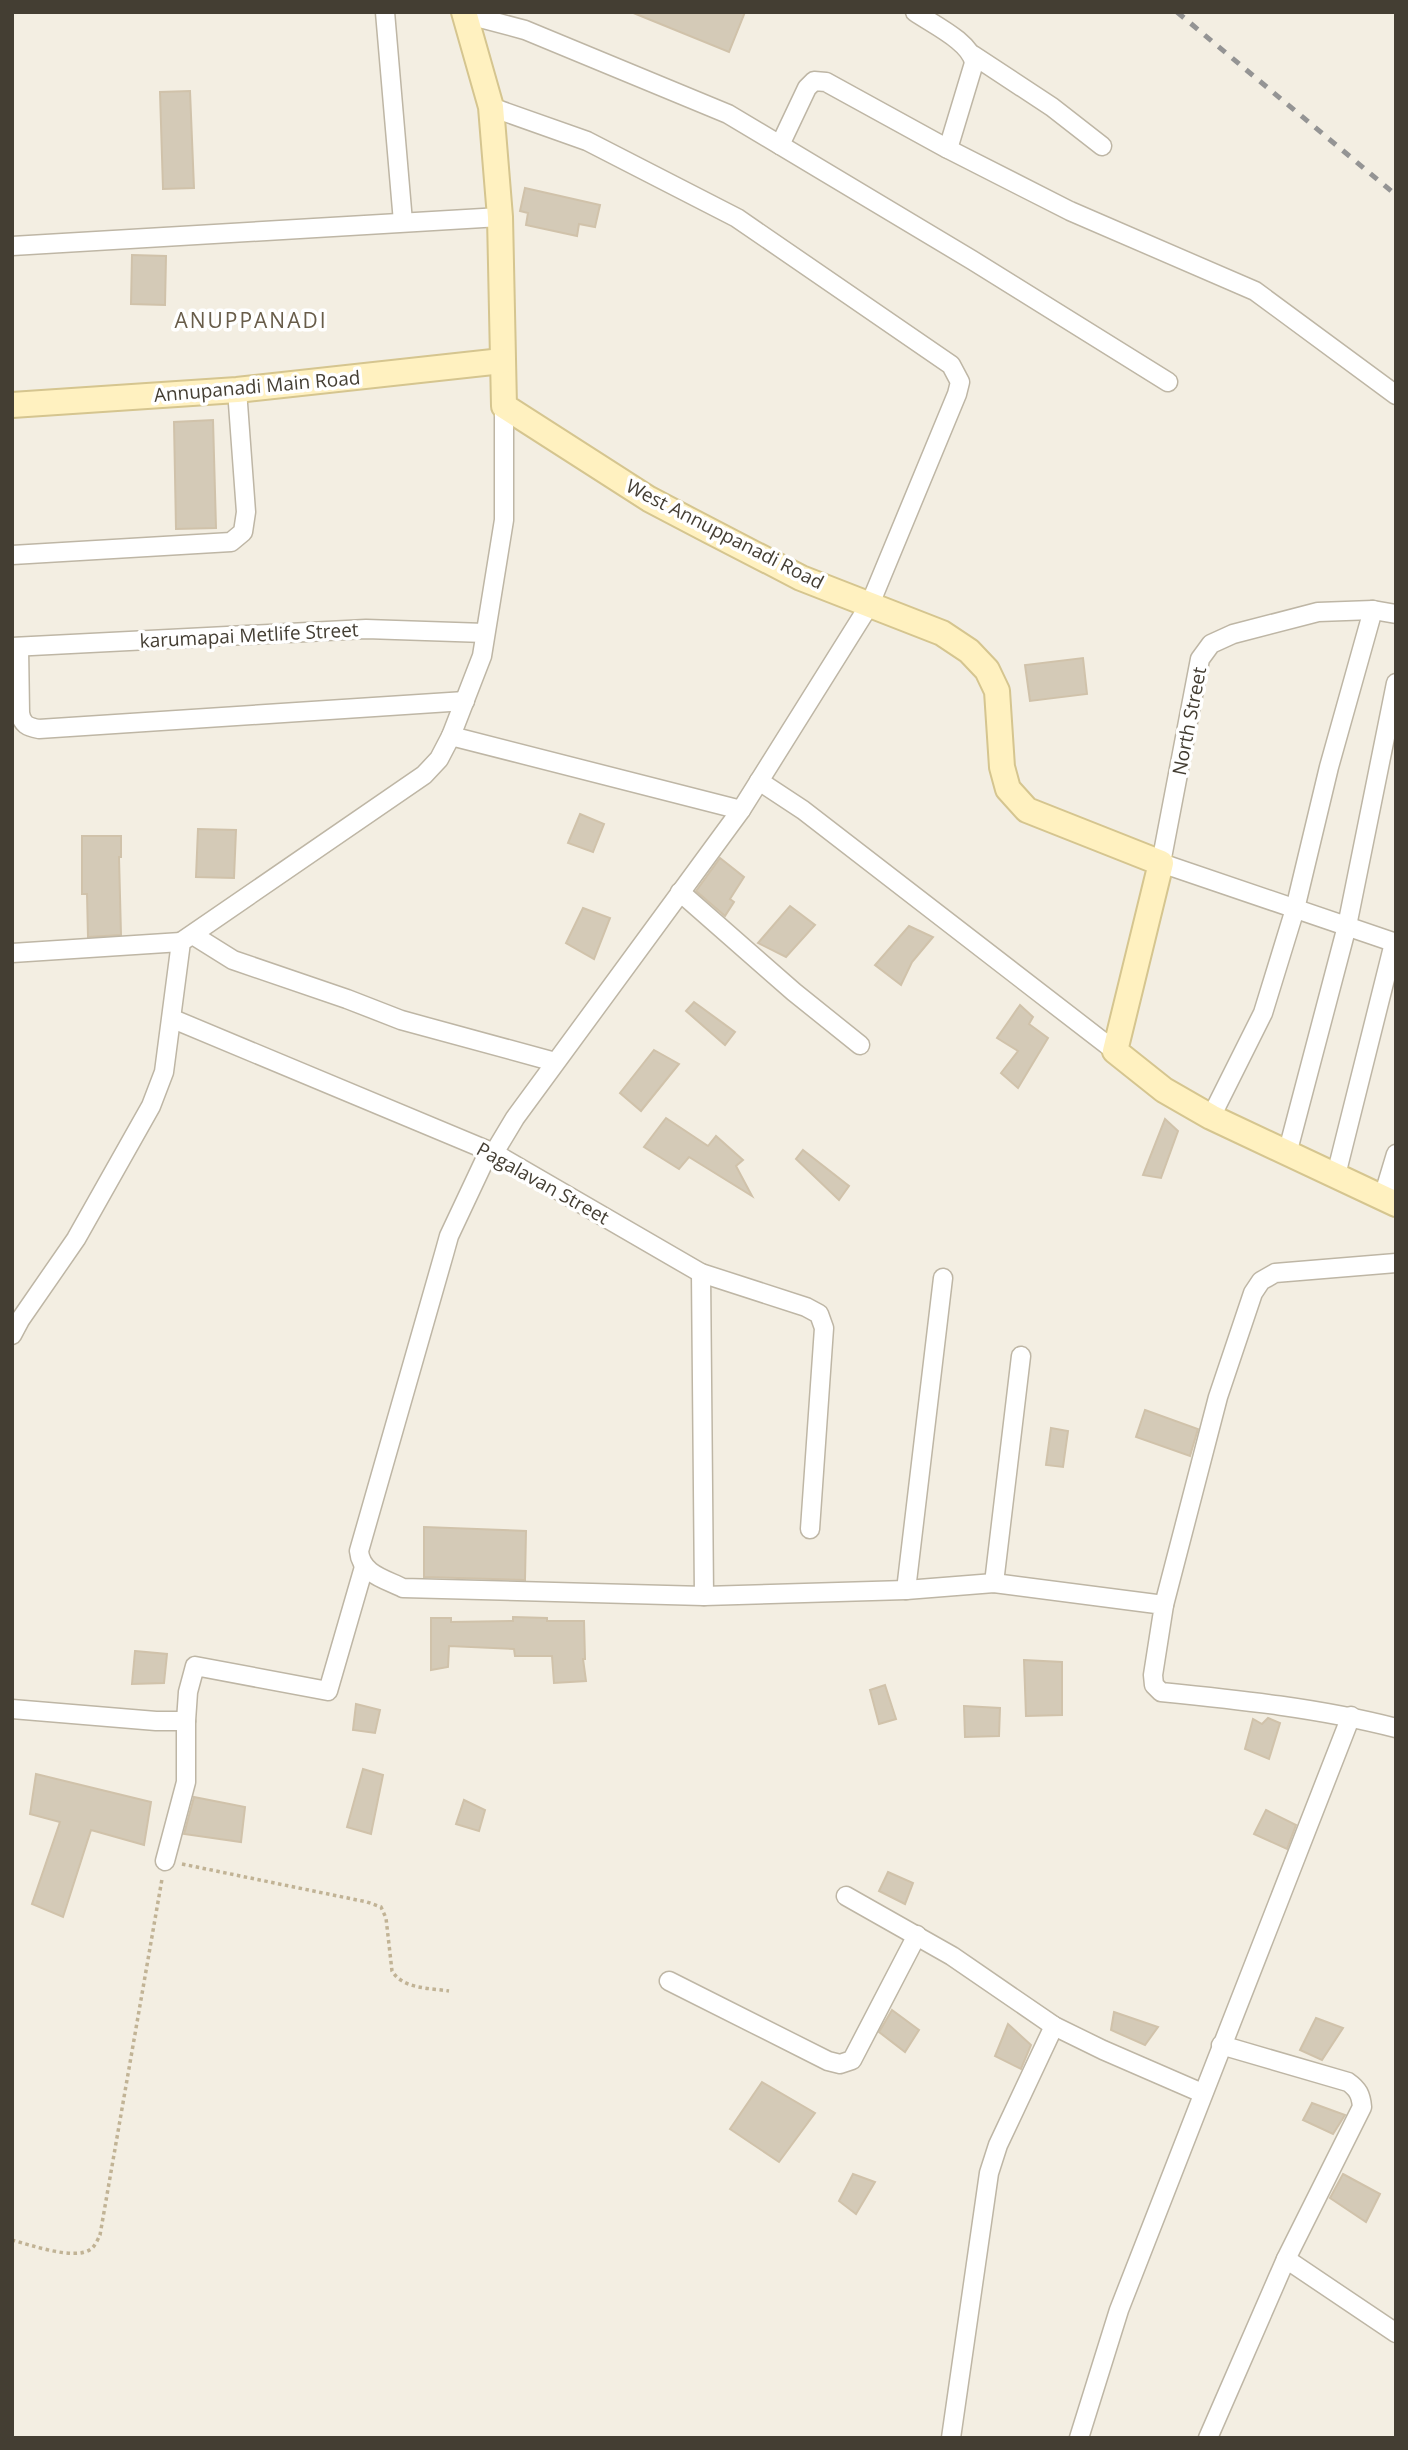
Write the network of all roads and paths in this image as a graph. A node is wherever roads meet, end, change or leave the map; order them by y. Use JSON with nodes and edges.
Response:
{"nodes":[{"id":1,"x":385,"y":12,"type":"edge"},
{"id":2,"x":915,"y":12,"type":"edge"},
{"id":3,"x":464,"y":13,"type":"edge"},
{"id":4,"x":973,"y":55,"type":"junction"},
{"id":5,"x":491,"y":107,"type":"junction"},
{"id":6,"x":780,"y":145,"type":"junction"},
{"id":7,"x":1102,"y":146,"type":"dead end"},
{"id":8,"x":948,"y":149,"type":"junction"},
{"id":9,"x":500,"y":217,"type":"junction"},
{"id":10,"x":403,"y":222,"type":"junction"},
{"id":11,"x":12,"y":246,"type":"edge"},
{"id":12,"x":502,"y":361,"type":"junction"},
{"id":13,"x":1168,"y":382,"type":"dead end"},
{"id":14,"x":237,"y":390,"type":"junction"},
{"id":15,"x":1396,"y":395,"type":"edge"},
{"id":16,"x":12,"y":405,"type":"edge"},
{"id":17,"x":504,"y":405,"type":"junction"},
{"id":18,"x":12,"y":555,"type":"edge"},
{"id":19,"x":870,"y":604,"type":"junction"},
{"id":20,"x":1373,"y":610,"type":"junction"},
{"id":21,"x":1396,"y":614,"type":"edge"},
{"id":22,"x":485,"y":633,"type":"junction"},
{"id":23,"x":16,"y":647,"type":"edge"},
{"id":24,"x":1396,"y":683,"type":"edge"},
{"id":25,"x":465,"y":701,"type":"junction"},
{"id":26,"x":451,"y":736,"type":"junction"},
{"id":27,"x":759,"y":781,"type":"junction"},
{"id":28,"x":741,"y":810,"type":"junction"},
{"id":29,"x":1161,"y":863,"type":"junction"},
{"id":30,"x":680,"y":892,"type":"junction"},
{"id":31,"x":1295,"y":909,"type":"junction"},
{"id":32,"x":1347,"y":926,"type":"junction"},
{"id":33,"x":187,"y":939,"type":"junction"},
{"id":34,"x":1395,"y":943,"type":"edge"},
{"id":35,"x":12,"y":953,"type":"edge"},
{"id":36,"x":173,"y":1019,"type":"junction"},
{"id":37,"x":860,"y":1045,"type":"dead end"},
{"id":38,"x":1115,"y":1051,"type":"junction"},
{"id":39,"x":555,"y":1062,"type":"junction"},
{"id":40,"x":1211,"y":1117,"type":"junction"},
{"id":41,"x":492,"y":1152,"type":"junction"},
{"id":42,"x":1287,"y":1154,"type":"junction"},
{"id":43,"x":1396,"y":1154,"type":"edge"},
{"id":44,"x":1336,"y":1175,"type":"junction"},
{"id":45,"x":1389,"y":1200,"type":"edge"},
{"id":46,"x":1396,"y":1263,"type":"edge"},
{"id":47,"x":701,"y":1272,"type":"junction"},
{"id":48,"x":943,"y":1278,"type":"dead end"},
{"id":49,"x":12,"y":1335,"type":"edge"},
{"id":50,"x":1021,"y":1356,"type":"dead end"},
{"id":51,"x":810,"y":1529,"type":"dead end"},
{"id":52,"x":364,"y":1567,"type":"junction"},
{"id":53,"x":994,"y":1583,"type":"junction"},
{"id":54,"x":906,"y":1590,"type":"junction"},
{"id":55,"x":704,"y":1597,"type":"junction"},
{"id":56,"x":1164,"y":1605,"type":"junction"},
{"id":57,"x":12,"y":1709,"type":"edge"},
{"id":58,"x":1351,"y":1716,"type":"junction"},
{"id":59,"x":186,"y":1721,"type":"junction"},
{"id":60,"x":1396,"y":1728,"type":"edge"},
{"id":61,"x":165,"y":1861,"type":"junction"},
{"id":62,"x":846,"y":1896,"type":"dead end"},
{"id":63,"x":917,"y":1934,"type":"junction"},
{"id":64,"x":669,"y":1980,"type":"dead end"},
{"id":65,"x":449,"y":1991,"type":"dead end"},
{"id":66,"x":1054,"y":2026,"type":"junction"},
{"id":67,"x":1221,"y":2045,"type":"junction"},
{"id":68,"x":1202,"y":2093,"type":"junction"},
{"id":69,"x":12,"y":2240,"type":"edge"},
{"id":70,"x":1286,"y":2259,"type":"junction"},
{"id":71,"x":1396,"y":2333,"type":"edge"},
{"id":72,"x":951,"y":2438,"type":"edge"},
{"id":73,"x":1079,"y":2438,"type":"edge"},
{"id":74,"x":1208,"y":2438,"type":"edge"}],
"edges":[{"from":1,"to":10,"type":"street"},
{"from":2,"to":4,"type":"street"},
{"from":3,"to":5,"type":"street"},
{"from":3,"to":6,"type":"street"},
{"from":4,"to":7,"type":"street"},
{"from":4,"to":8,"type":"street"},
{"from":5,"to":9,"type":"street"},
{"from":5,"to":19,"type":"street"},
{"from":6,"to":8,"type":"street"},
{"from":6,"to":13,"type":"street"},
{"from":8,"to":15,"type":"street"},
{"from":9,"to":10,"type":"street"},
{"from":9,"to":12,"type":"street"},
{"from":10,"to":11,"type":"street"},
{"from":12,"to":14,"type":"street","name":"Annupanadi Main Road"},
{"from":12,"to":17,"type":"street"},
{"from":14,"to":16,"type":"street","name":"Annupanadi Main Road"},
{"from":14,"to":18,"type":"street"},
{"from":17,"to":19,"type":"street","name":"West Annuppanadi Road"},
{"from":17,"to":22,"type":"street"},
{"from":19,"to":27,"type":"street"},
{"from":19,"to":29,"type":"street","name":"West Annuppanadi Road"},
{"from":20,"to":21,"type":"street","name":"North Street"},
{"from":20,"to":29,"type":"street","name":"North Street"},
{"from":20,"to":31,"type":"street"},
{"from":22,"to":23,"type":"street","name":"karumapai Metlife Street"},
{"from":22,"to":25,"type":"street"},
{"from":23,"to":25,"type":"street"},
{"from":24,"to":32,"type":"street"},
{"from":25,"to":26,"type":"street"},
{"from":26,"to":28,"type":"street"},
{"from":26,"to":33,"type":"street"},
{"from":27,"to":28,"type":"street"},
{"from":27,"to":38,"type":"street"},
{"from":28,"to":30,"type":"street"},
{"from":29,"to":31,"type":"street"},
{"from":29,"to":38,"type":"street"},
{"from":30,"to":37,"type":"street"},
{"from":30,"to":39,"type":"street"},
{"from":31,"to":32,"type":"street"},
{"from":31,"to":40,"type":"street"},
{"from":32,"to":34,"type":"street"},
{"from":32,"to":42,"type":"street"},
{"from":33,"to":35,"type":"street"},
{"from":33,"to":36,"type":"street"},
{"from":33,"to":39,"type":"street"},
{"from":34,"to":44,"type":"street"},
{"from":36,"to":41,"type":"street","name":"Pagalavan Street"},
{"from":36,"to":49,"type":"street"},
{"from":38,"to":40,"type":"street"},
{"from":39,"to":41,"type":"street"},
{"from":40,"to":42,"type":"street"},
{"from":41,"to":47,"type":"street","name":"Pagalavan Street"},
{"from":41,"to":52,"type":"street"},
{"from":42,"to":44,"type":"street"},
{"from":43,"to":45,"type":"street"},
{"from":44,"to":45,"type":"street"},
{"from":46,"to":56,"type":"street"},
{"from":47,"to":51,"type":"street","name":"Pagalavan Street"},
{"from":47,"to":55,"type":"street"},
{"from":48,"to":54,"type":"street"},
{"from":50,"to":53,"type":"street"},
{"from":52,"to":55,"type":"street"},
{"from":52,"to":59,"type":"street"},
{"from":53,"to":54,"type":"street"},
{"from":53,"to":56,"type":"street"},
{"from":54,"to":55,"type":"street"},
{"from":56,"to":58,"type":"street"},
{"from":57,"to":59,"type":"street"},
{"from":58,"to":60,"type":"street"},
{"from":58,"to":67,"type":"street"},
{"from":59,"to":61,"type":"street"},
{"from":61,"to":65,"type":"path"},
{"from":61,"to":69,"type":"path"},
{"from":62,"to":63,"type":"street"},
{"from":63,"to":64,"type":"street"},
{"from":63,"to":66,"type":"street"},
{"from":66,"to":68,"type":"street"},
{"from":66,"to":72,"type":"street"},
{"from":67,"to":68,"type":"street"},
{"from":67,"to":70,"type":"street"},
{"from":68,"to":73,"type":"street"},
{"from":70,"to":71,"type":"street"},
{"from":70,"to":74,"type":"street"}]}
